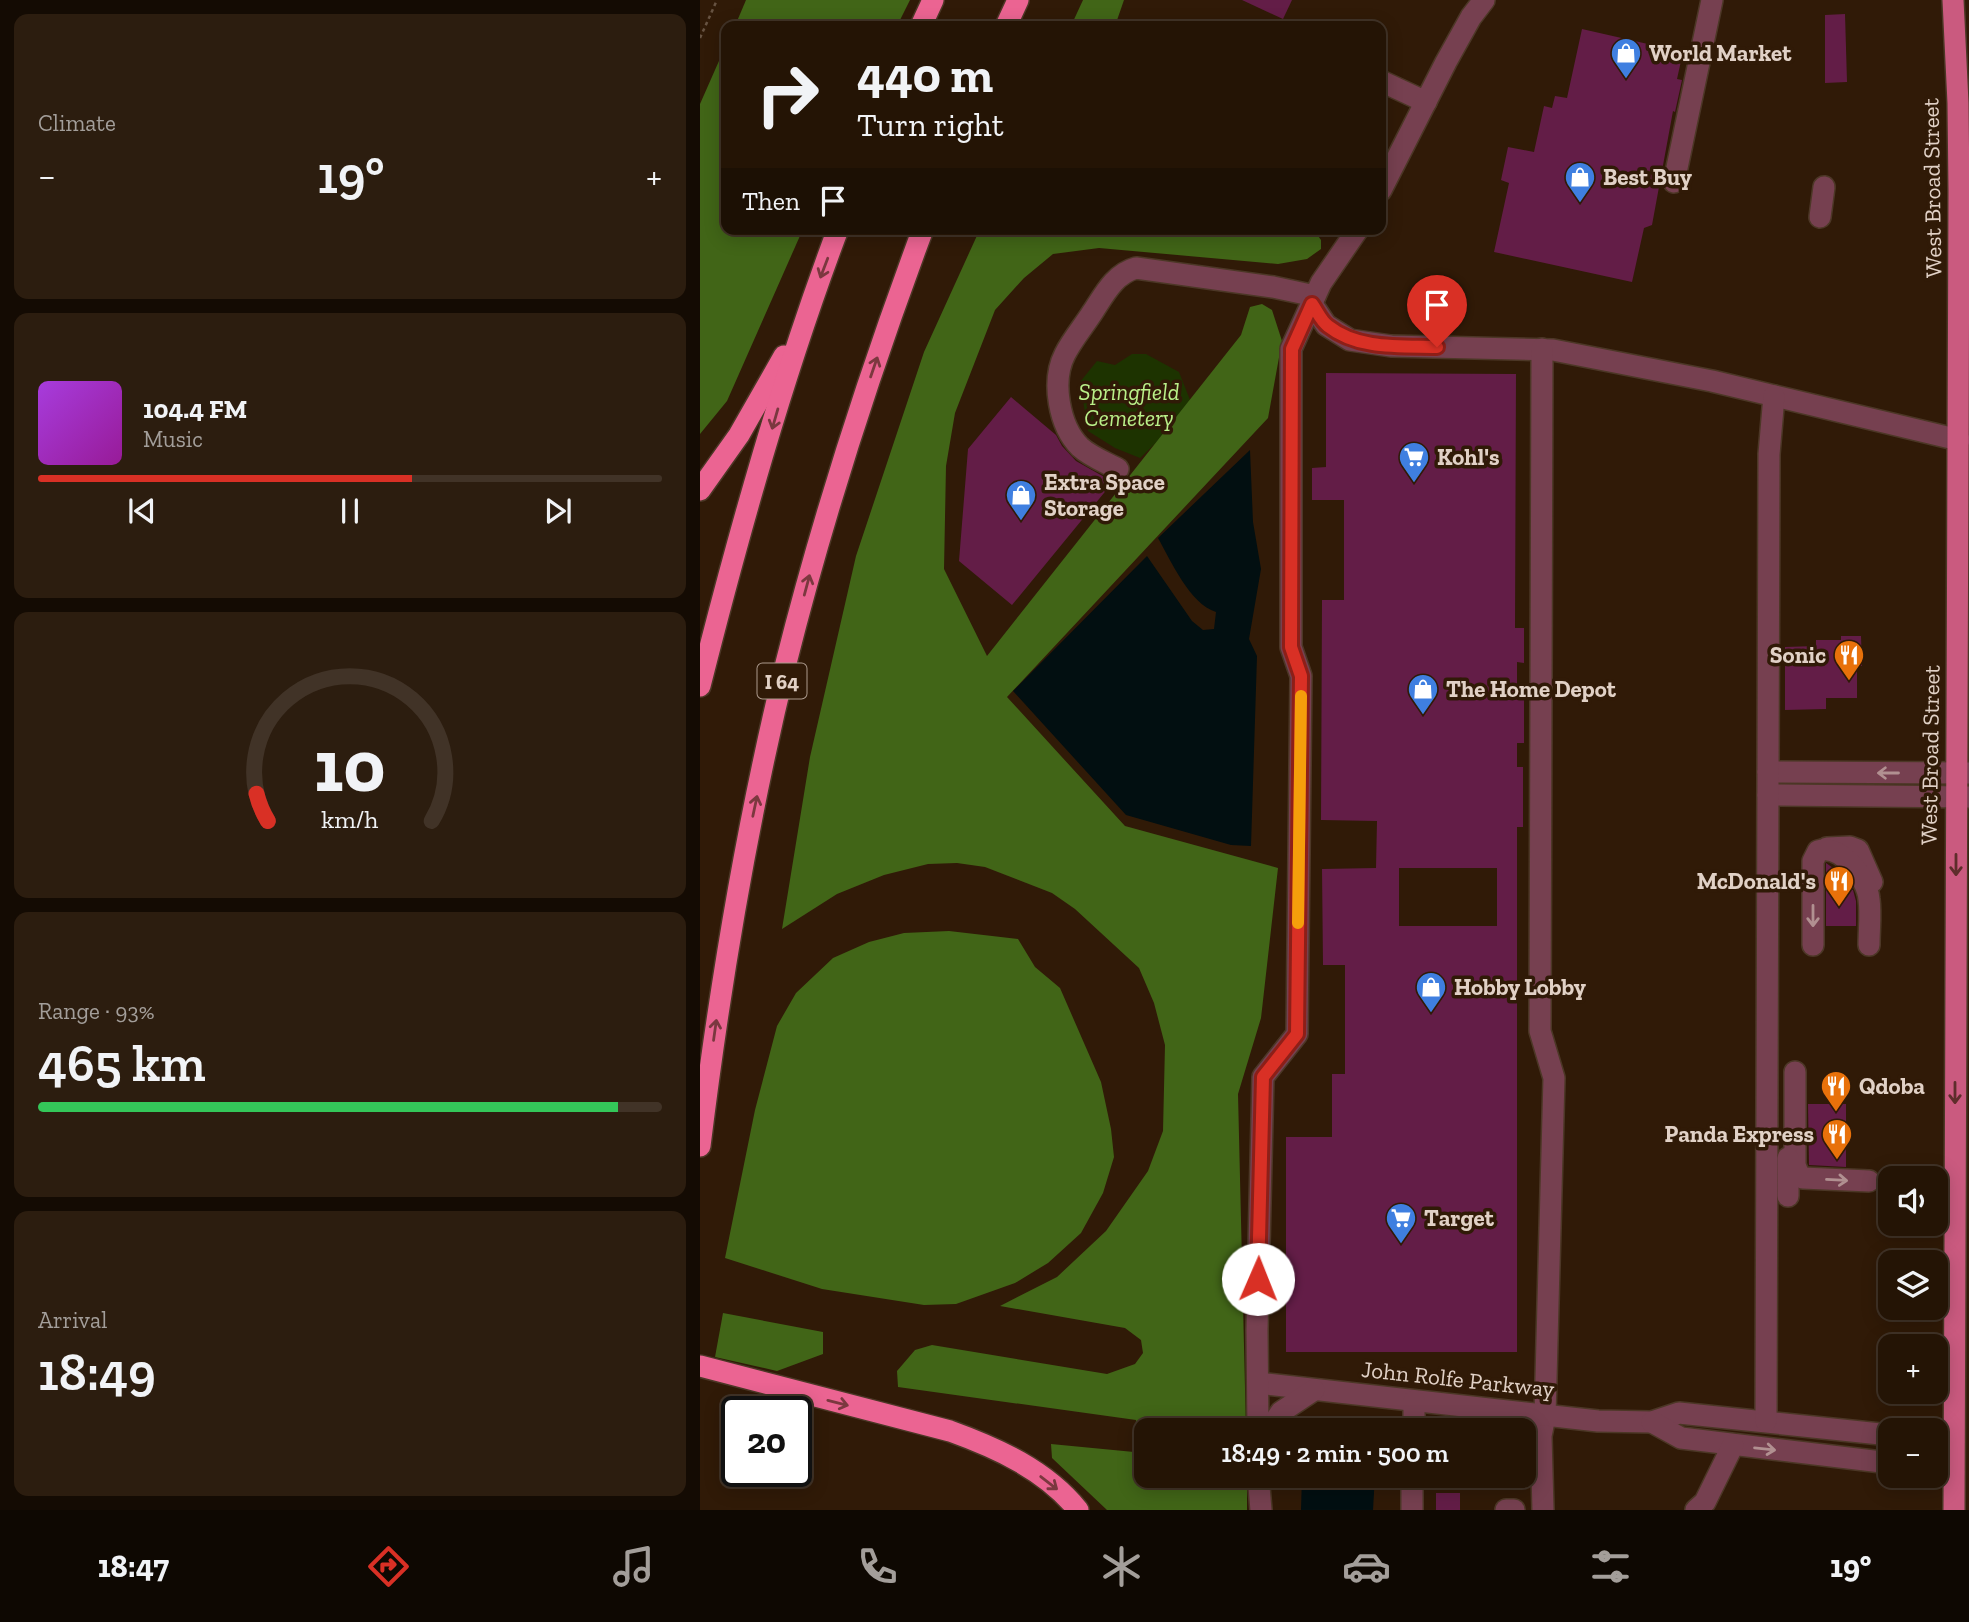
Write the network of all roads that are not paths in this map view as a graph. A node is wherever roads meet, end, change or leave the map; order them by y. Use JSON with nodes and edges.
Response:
{"nodes":[{"id":1,"x":933,"y":0,"type":"edge"},
{"id":2,"x":1018,"y":0,"type":"edge"},
{"id":3,"x":1485,"y":0,"type":"edge"},
{"id":4,"x":1712,"y":0,"type":"edge"},
{"id":5,"x":1953,"y":0,"type":"edge"},
{"id":6,"x":923,"y":21,"type":"edge"},
{"id":7,"x":1008,"y":21,"type":"edge"},
{"id":8,"x":1386,"y":83,"type":"edge"},
{"id":9,"x":1426,"y":102,"type":"junction"},
{"id":10,"x":1386,"y":180,"type":"edge"},
{"id":11,"x":1674,"y":182,"type":"dead end"},
{"id":12,"x":1824,"y":187,"type":"dead end"},
{"id":13,"x":1819,"y":217,"type":"dead end"},
{"id":14,"x":836,"y":235,"type":"edge"},
{"id":15,"x":921,"y":235,"type":"edge"},
{"id":16,"x":1354,"y":235,"type":"edge"},
{"id":17,"x":1313,"y":300,"type":"junction"},
{"id":18,"x":809,"y":307,"type":"junction"},
{"id":19,"x":1542,"y":349,"type":"junction"},
{"id":20,"x":1774,"y":397,"type":"junction"},
{"id":21,"x":1959,"y":440,"type":"junction"},
{"id":22,"x":1118,"y":469,"type":"dead end"},
{"id":23,"x":700,"y":490,"type":"edge"},
{"id":24,"x":700,"y":686,"type":"edge"},
{"id":25,"x":1768,"y":772,"type":"junction"},
{"id":26,"x":1963,"y":773,"type":"edge"},
{"id":27,"x":1768,"y":796,"type":"junction"},
{"id":28,"x":1962,"y":797,"type":"edge"},
{"id":29,"x":1868,"y":944,"type":"dead end"},
{"id":30,"x":1813,"y":945,"type":"dead end"},
{"id":31,"x":700,"y":1146,"type":"edge"},
{"id":32,"x":1869,"y":1181,"type":"dead end"},
{"id":33,"x":1788,"y":1196,"type":"dead end"},
{"id":34,"x":700,"y":1366,"type":"edge"},
{"id":35,"x":1258,"y":1383,"type":"junction"},
{"id":36,"x":1314,"y":1390,"type":"junction"},
{"id":37,"x":1414,"y":1401,"type":"junction"},
{"id":38,"x":1545,"y":1416,"type":"junction"},
{"id":39,"x":1258,"y":1418,"type":"edge"},
{"id":40,"x":1277,"y":1418,"type":"edge"},
{"id":41,"x":1414,"y":1418,"type":"edge"},
{"id":42,"x":1766,"y":1421,"type":"junction"},
{"id":43,"x":1652,"y":1422,"type":"junction"},
{"id":44,"x":1878,"y":1434,"type":"edge"},
{"id":45,"x":1953,"y":1441,"type":"edge"},
{"id":46,"x":1733,"y":1445,"type":"junction"},
{"id":47,"x":1878,"y":1462,"type":"edge"},
{"id":48,"x":1953,"y":1473,"type":"edge"},
{"id":49,"x":1259,"y":1488,"type":"edge"},
{"id":50,"x":1412,"y":1488,"type":"edge"},
{"id":51,"x":1078,"y":1510,"type":"edge"},
{"id":52,"x":1261,"y":1510,"type":"edge"},
{"id":53,"x":1412,"y":1510,"type":"edge"},
{"id":54,"x":1506,"y":1510,"type":"edge"},
{"id":55,"x":1514,"y":1510,"type":"edge"},
{"id":56,"x":1544,"y":1510,"type":"edge"},
{"id":57,"x":1696,"y":1510,"type":"edge"},
{"id":58,"x":1954,"y":1510,"type":"edge"}],
"edges":[{"from":1,"to":6,"type":"highway"},
{"from":2,"to":7,"type":"highway"},
{"from":3,"to":9,"type":"street"},
{"from":4,"to":11,"type":"street"},
{"from":5,"to":21,"type":"main road","name":"West Broad Street"},
{"from":8,"to":9,"type":"street"},
{"from":9,"to":10,"type":"street"},
{"from":12,"to":13,"type":"street"},
{"from":14,"to":18,"type":"highway","one_way":true},
{"from":31,"to":15,"type":"highway","number":"I 64","one_way":true},
{"from":16,"to":17,"type":"street"},
{"from":17,"to":19,"type":"street"},
{"from":17,"to":22,"type":"street"},
{"from":17,"to":35,"type":"street"},
{"from":18,"to":23,"type":"highway"},
{"from":18,"to":24,"type":"highway","one_way":true},
{"from":19,"to":20,"type":"street"},
{"from":19,"to":38,"type":"street"},
{"from":20,"to":21,"type":"street"},
{"from":20,"to":25,"type":"street"},
{"from":21,"to":26,"type":"main road","name":"West Broad Street"},
{"from":26,"to":25,"type":"street","one_way":true},
{"from":25,"to":27,"type":"street"},
{"from":26,"to":28,"type":"main road","name":"West Broad Street"},
{"from":27,"to":28,"type":"street"},
{"from":27,"to":42,"type":"street"},
{"from":28,"to":45,"type":"main road","name":"West Broad Street","one_way":true},
{"from":29,"to":30,"type":"street","one_way":true},
{"from":33,"to":32,"type":"street","one_way":true},
{"from":34,"to":51,"type":"highway","one_way":true},
{"from":35,"to":36,"type":"street","name":"John Rolfe Parkway"},
{"from":35,"to":39,"type":"street"},
{"from":36,"to":37,"type":"street","name":"John Rolfe Parkway"},
{"from":36,"to":40,"type":"street"},
{"from":37,"to":38,"type":"street","name":"John Rolfe Parkway"},
{"from":37,"to":41,"type":"street"},
{"from":38,"to":43,"type":"street","name":"John Rolfe Parkway"},
{"from":38,"to":56,"type":"street"},
{"from":42,"to":43,"type":"street","name":"John Rolfe Parkway"},
{"from":42,"to":44,"type":"street","name":"John Rolfe Parkway"},
{"from":43,"to":46,"type":"street","name":"John Rolfe Parkway"},
{"from":45,"to":48,"type":"main road","name":"West Broad Street"},
{"from":46,"to":47,"type":"street","name":"John Rolfe Parkway","one_way":true},
{"from":46,"to":57,"type":"street"},
{"from":48,"to":58,"type":"main road","name":"West Broad Street"},
{"from":49,"to":52,"type":"street"},
{"from":50,"to":53,"type":"street"},
{"from":54,"to":55,"type":"street"}]}
